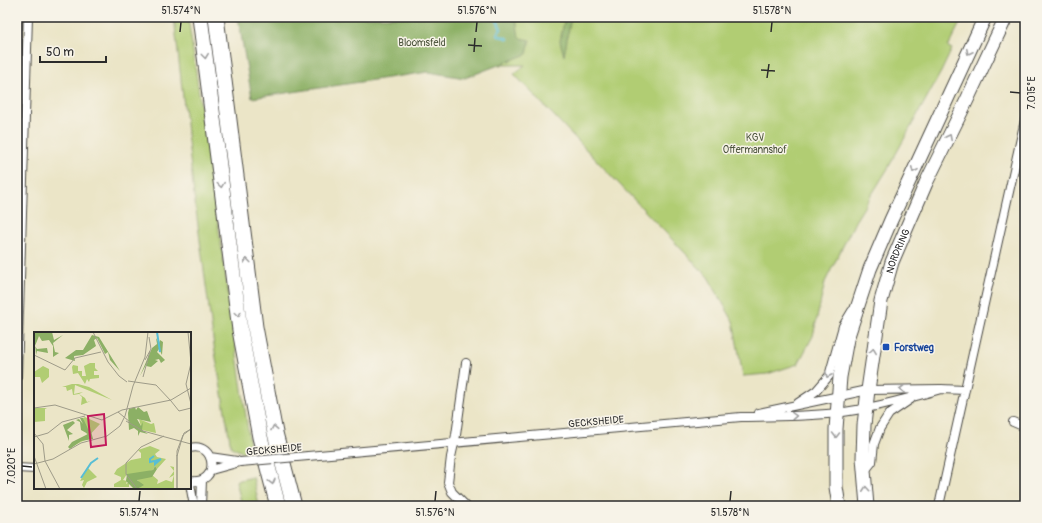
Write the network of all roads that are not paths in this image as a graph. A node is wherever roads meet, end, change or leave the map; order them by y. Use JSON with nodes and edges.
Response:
{"nodes":[{"id":1,"x":28,"y":17,"type":"edge"},
{"id":2,"x":200,"y":17,"type":"edge"},
{"id":3,"x":216,"y":17,"type":"edge"},
{"id":4,"x":985,"y":17,"type":"edge"},
{"id":5,"x":1006,"y":17,"type":"edge"},
{"id":6,"x":1025,"y":120,"type":"edge"},
{"id":7,"x":858,"y":300,"type":"junction"},
{"id":8,"x":466,"y":363,"type":"dead end"},
{"id":9,"x":17,"y":377,"type":"edge"},
{"id":10,"x":941,"y":389,"type":"junction"},
{"id":11,"x":868,"y":390,"type":"junction"},
{"id":12,"x":965,"y":390,"type":"junction"},
{"id":13,"x":838,"y":396,"type":"junction"},
{"id":14,"x":915,"y":396,"type":"junction"},
{"id":15,"x":794,"y":405,"type":"junction"},
{"id":16,"x":866,"y":407,"type":"junction"},
{"id":17,"x":836,"y":413,"type":"junction"},
{"id":18,"x":741,"y":417,"type":"junction"},
{"id":19,"x":1013,"y":422,"type":"dead end"},
{"id":20,"x":1025,"y":427,"type":"edge"},
{"id":21,"x":453,"y":444,"type":"junction"},
{"id":22,"x":191,"y":448,"type":"edge"},
{"id":23,"x":210,"y":457,"type":"junction"},
{"id":24,"x":240,"y":462,"type":"junction"},
{"id":25,"x":17,"y":468,"type":"edge"},
{"id":26,"x":34,"y":469,"type":"edge"},
{"id":27,"x":211,"y":470,"type":"junction"},
{"id":28,"x":864,"y":472,"type":"junction"},
{"id":29,"x":202,"y":480,"type":"junction"},
{"id":30,"x":191,"y":481,"type":"edge"},
{"id":31,"x":191,"y":489,"type":"edge"},
{"id":32,"x":194,"y":506,"type":"edge"},
{"id":33,"x":201,"y":506,"type":"edge"},
{"id":34,"x":278,"y":506,"type":"edge"},
{"id":35,"x":294,"y":506,"type":"edge"},
{"id":36,"x":466,"y":506,"type":"edge"},
{"id":37,"x":839,"y":506,"type":"edge"},
{"id":38,"x":867,"y":506,"type":"edge"},
{"id":39,"x":939,"y":506,"type":"edge"}],
"edges":[{"from":1,"to":9,"type":"street"},
{"from":2,"to":34,"type":"highway","one_way":true},
{"from":35,"to":3,"type":"highway","one_way":true},
{"from":4,"to":7,"type":"main road","name":"NORDRING","one_way":true},
{"from":11,"to":5,"type":"main road","name":"NORDRING","one_way":true},
{"from":6,"to":12,"type":"street"},
{"from":7,"to":13,"type":"main road","name":"NORDRING"},
{"from":7,"to":15,"type":"street","name":"NORDRING","one_way":true},
{"from":8,"to":21,"type":"street"},
{"from":10,"to":11,"type":"street","name":"GECKSHEIDE","one_way":true},
{"from":10,"to":12,"type":"street","name":"GECKSHEIDE"},
{"from":10,"to":14,"type":"street","name":"GECKSHEIDE"},
{"from":11,"to":13,"type":"street","name":"GECKSHEIDE"},
{"from":11,"to":16,"type":"main road","name":"NORDRING"},
{"from":12,"to":39,"type":"street"},
{"from":13,"to":15,"type":"street","name":"GECKSHEIDE"},
{"from":13,"to":17,"type":"main road","name":"NORDRING"},
{"from":14,"to":16,"type":"street","name":"GECKSHEIDE"},
{"from":14,"to":28,"type":"street"},
{"from":15,"to":18,"type":"street","name":"GECKSHEIDE"},
{"from":16,"to":17,"type":"street","name":"GECKSHEIDE"},
{"from":16,"to":28,"type":"main road","name":"NORDRING"},
{"from":18,"to":17,"type":"street","name":"GECKSHEIDE","one_way":true},
{"from":17,"to":37,"type":"main road","name":"NORDRING","one_way":true},
{"from":18,"to":21,"type":"street","name":"GECKSHEIDE"},
{"from":19,"to":20,"type":"street"},
{"from":21,"to":24,"type":"street","name":"GECKSHEIDE","bridge":true},
{"from":21,"to":36,"type":"street"},
{"from":22,"to":23,"type":"street","name":"GECKSHEIDE"},
{"from":23,"to":24,"type":"street","name":"GECKSHEIDE"},
{"from":23,"to":27,"type":"street"},
{"from":24,"to":27,"type":"street","name":"GECKSHEIDE"},
{"from":25,"to":26,"type":"street"},
{"from":27,"to":29,"type":"street"},
{"from":38,"to":28,"type":"main road","name":"NORDRING","one_way":true},
{"from":29,"to":30,"type":"street"},
{"from":29,"to":33,"type":"street"},
{"from":31,"to":32,"type":"street"}]}
